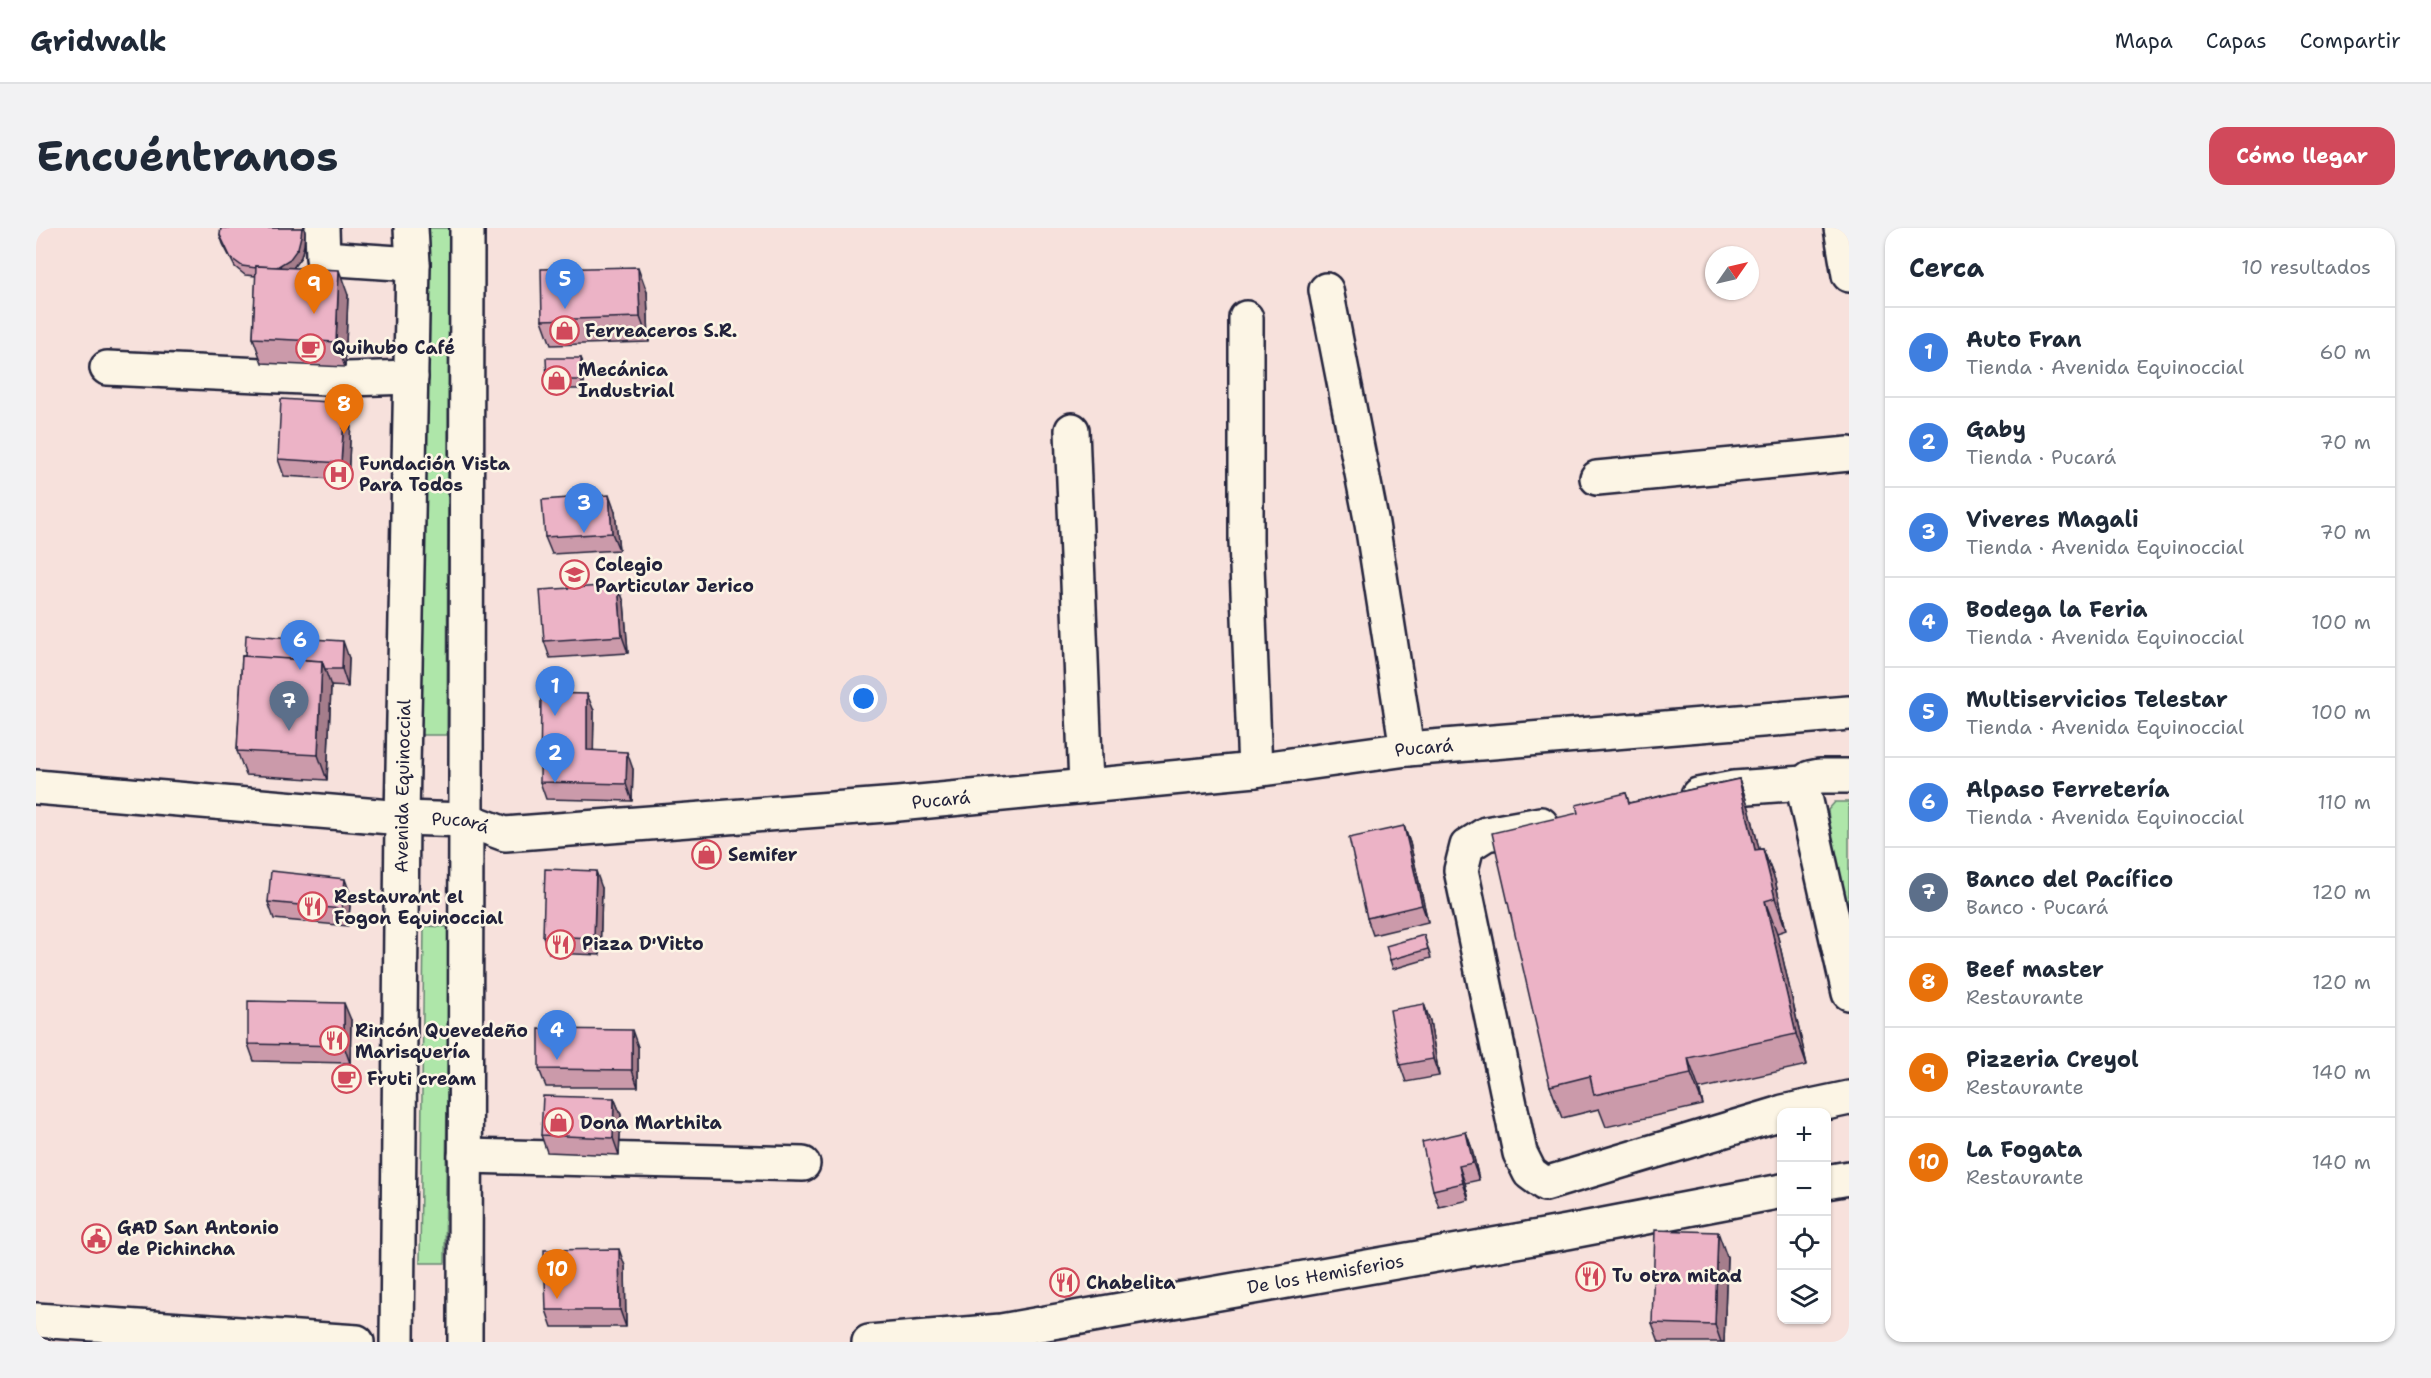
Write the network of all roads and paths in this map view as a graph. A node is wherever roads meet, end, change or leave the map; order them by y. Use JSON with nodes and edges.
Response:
{"nodes":[{"id":1,"x":322,"y":228,"type":"edge"},
{"id":2,"x":411,"y":228,"type":"edge"},
{"id":3,"x":467,"y":228,"type":"edge"},
{"id":4,"x":1841,"y":228,"type":"edge"},
{"id":5,"x":413,"y":264,"type":"junction"},
{"id":6,"x":1849,"y":275,"type":"edge"},
{"id":7,"x":1326,"y":290,"type":"dead end"},
{"id":8,"x":1246,"y":318,"type":"dead end"},
{"id":9,"x":106,"y":368,"type":"dead end"},
{"id":10,"x":411,"y":377,"type":"junction"},
{"id":11,"x":1072,"y":430,"type":"dead end"},
{"id":12,"x":1849,"y":454,"type":"edge"},
{"id":13,"x":1597,"y":478,"type":"dead end"},
{"id":14,"x":1849,"y":713,"type":"edge"},
{"id":15,"x":1407,"y":749,"type":"junction"},
{"id":16,"x":1255,"y":770,"type":"junction"},
{"id":17,"x":1849,"y":776,"type":"edge"},
{"id":18,"x":1804,"y":783,"type":"junction"},
{"id":19,"x":1086,"y":785,"type":"junction"},
{"id":20,"x":36,"y":787,"type":"edge"},
{"id":21,"x":1666,"y":801,"type":"edge"},
{"id":22,"x":402,"y":818,"type":"junction"},
{"id":23,"x":1565,"y":819,"type":"edge"},
{"id":24,"x":467,"y":820,"type":"junction"},
{"id":25,"x":1849,"y":993,"type":"edge"},
{"id":26,"x":1849,"y":1098,"type":"edge"},
{"id":27,"x":1805,"y":1108,"type":"edge"},
{"id":28,"x":1777,"y":1115,"type":"edge"},
{"id":29,"x":465,"y":1156,"type":"junction"},
{"id":30,"x":803,"y":1164,"type":"dead end"},
{"id":31,"x":1849,"y":1178,"type":"edge"},
{"id":32,"x":1831,"y":1181,"type":"edge"},
{"id":33,"x":1777,"y":1192,"type":"edge"},
{"id":34,"x":36,"y":1320,"type":"edge"},
{"id":35,"x":1001,"y":1337,"type":"edge"},
{"id":36,"x":357,"y":1342,"type":"edge"},
{"id":37,"x":397,"y":1342,"type":"edge"},
{"id":38,"x":465,"y":1342,"type":"edge"},
{"id":39,"x":869,"y":1342,"type":"edge"}],
"edges":[{"from":1,"to":5,"type":"street"},
{"from":2,"to":5,"type":"street","name":"Avenida Equinoccial"},
{"from":3,"to":24,"type":"street"},
{"from":4,"to":6,"type":"street"},
{"from":5,"to":10,"type":"street","name":"Avenida Equinoccial"},
{"from":7,"to":15,"type":"street"},
{"from":8,"to":16,"type":"street"},
{"from":9,"to":10,"type":"street"},
{"from":10,"to":22,"type":"street","name":"Avenida Equinoccial"},
{"from":11,"to":19,"type":"street"},
{"from":12,"to":13,"type":"street"},
{"from":14,"to":15,"type":"street","name":"Pucará"},
{"from":15,"to":16,"type":"street","name":"Pucará"},
{"from":16,"to":19,"type":"street","name":"Pucará"},
{"from":17,"to":18,"type":"street"},
{"from":18,"to":21,"type":"street"},
{"from":18,"to":25,"type":"street"},
{"from":19,"to":24,"type":"street","name":"Pucará"},
{"from":20,"to":22,"type":"street","name":"Pucará"},
{"from":22,"to":24,"type":"street","name":"Pucará"},
{"from":22,"to":37,"type":"street","name":"Avenida Equinoccial"},
{"from":23,"to":28,"type":"street"},
{"from":24,"to":29,"type":"street"},
{"from":26,"to":27,"type":"street"},
{"from":29,"to":30,"type":"street"},
{"from":29,"to":38,"type":"street"},
{"from":31,"to":32,"type":"street"},
{"from":33,"to":35,"type":"street","name":"De los Hemisferios"},
{"from":34,"to":36,"type":"street"},
{"from":35,"to":39,"type":"street","name":"De los Hemisferios"}]}
